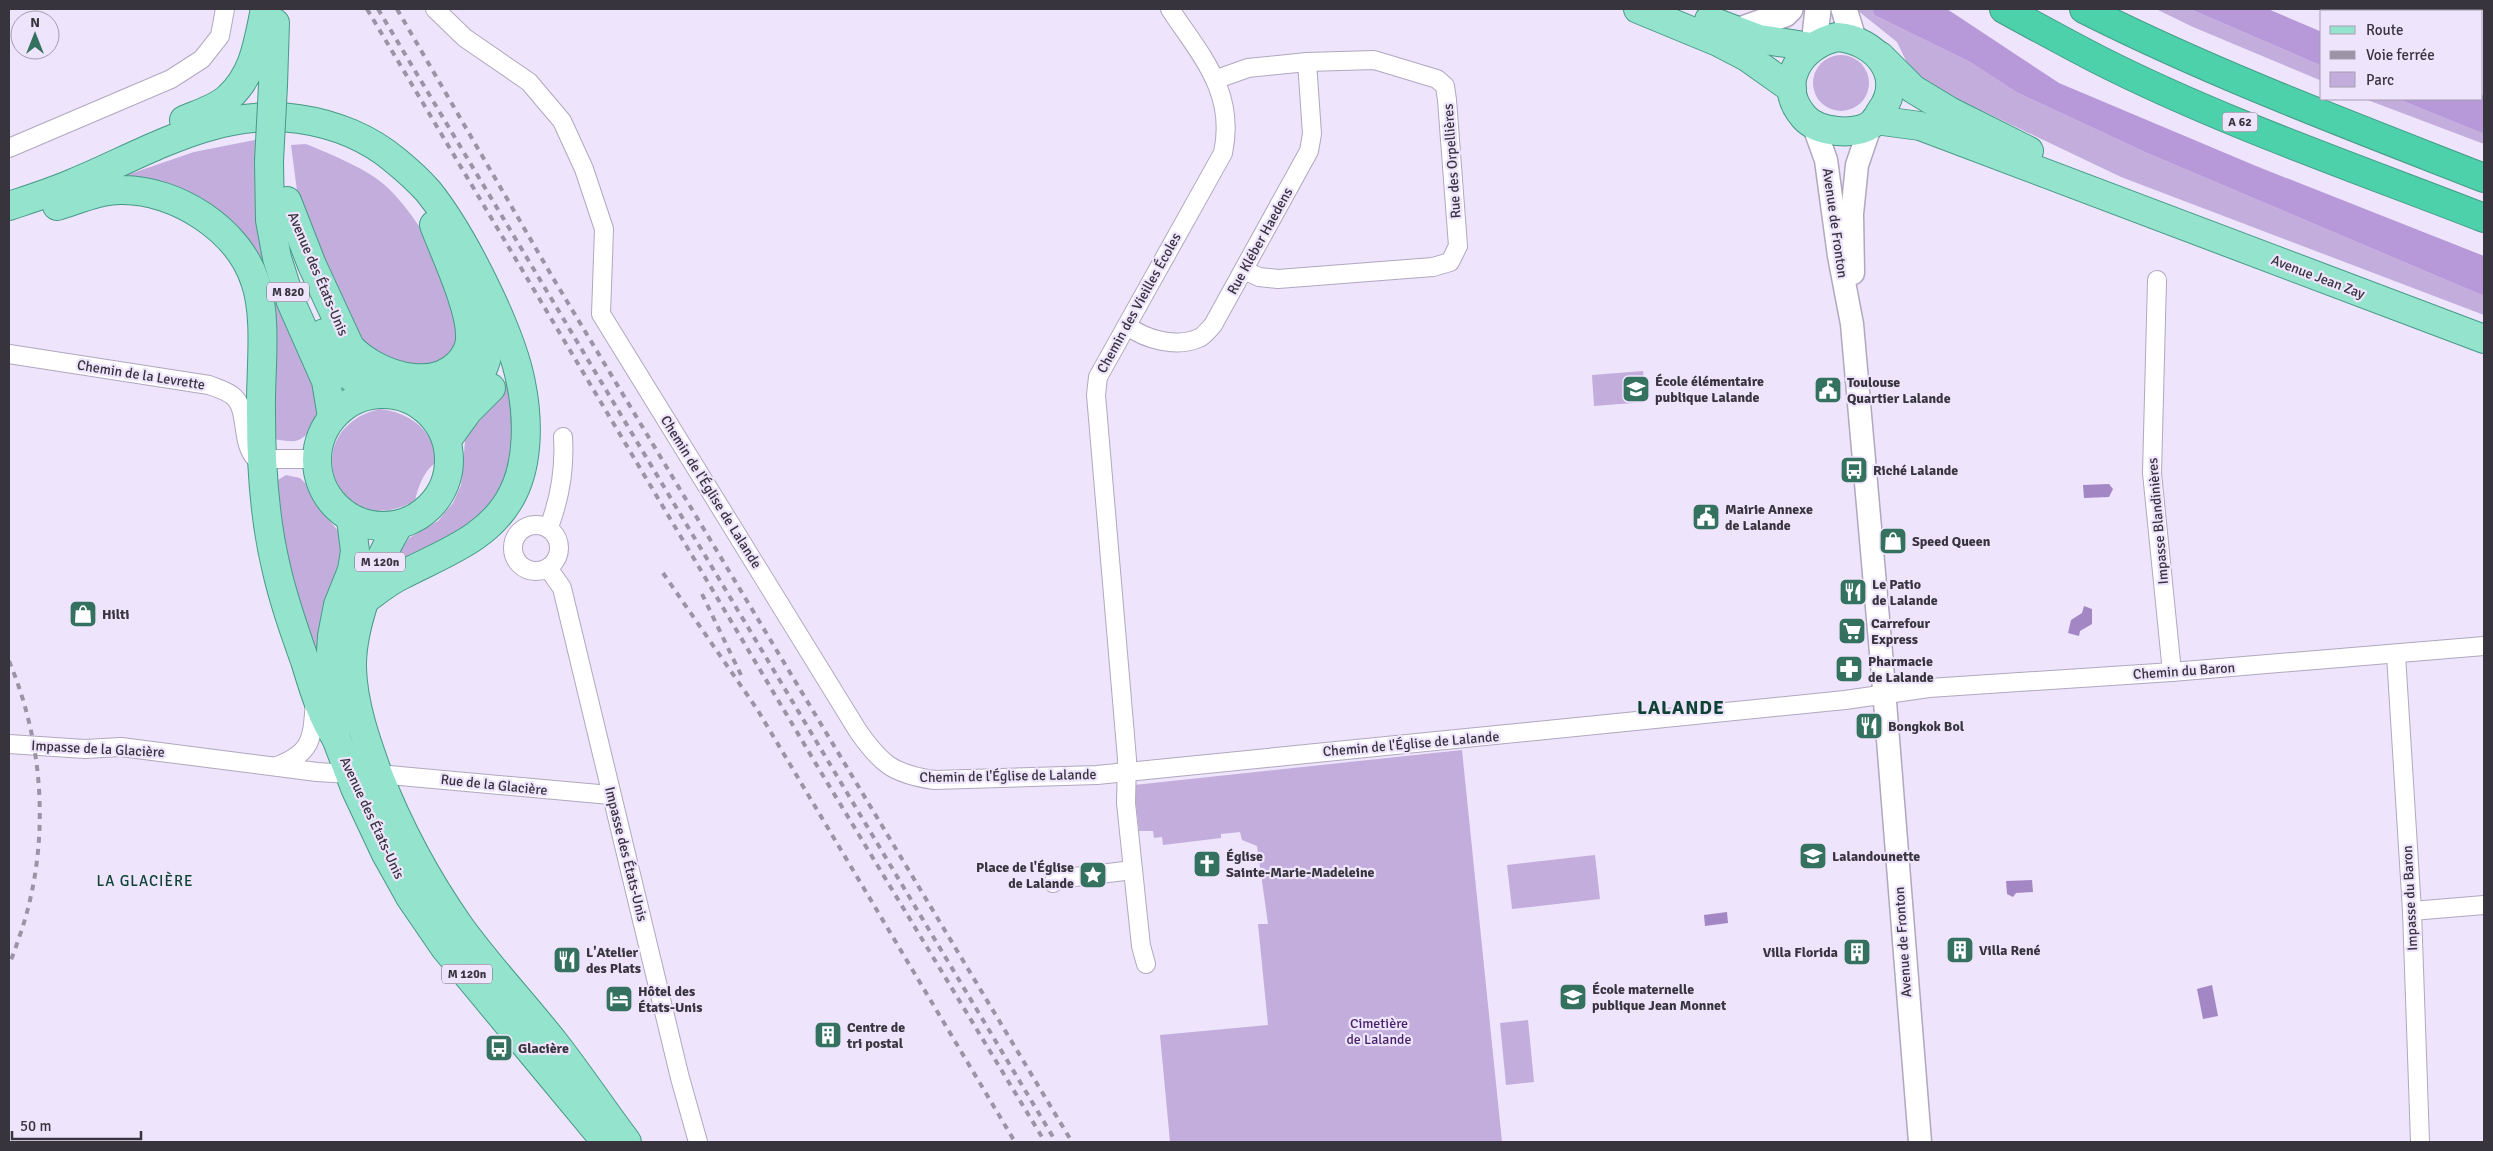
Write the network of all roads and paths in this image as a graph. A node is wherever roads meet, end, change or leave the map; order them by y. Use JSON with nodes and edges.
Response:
{"nodes":[{"id":1,"x":225,"y":9,"type":"edge"},
{"id":2,"x":265,"y":9,"type":"edge"},
{"id":3,"x":275,"y":9,"type":"edge"},
{"id":4,"x":288,"y":9,"type":"edge"},
{"id":5,"x":435,"y":9,"type":"edge"},
{"id":6,"x":1170,"y":9,"type":"edge"},
{"id":7,"x":1638,"y":9,"type":"edge"},
{"id":8,"x":1681,"y":9,"type":"edge"},
{"id":9,"x":1790,"y":9,"type":"edge"},
{"id":10,"x":1818,"y":9,"type":"edge"},
{"id":11,"x":1844,"y":9,"type":"edge"},
{"id":12,"x":2004,"y":9,"type":"edge"},
{"id":13,"x":2084,"y":9,"type":"edge"},
{"id":14,"x":1737,"y":31,"type":"junction"},
{"id":15,"x":1853,"y":38,"type":"junction"},
{"id":16,"x":1813,"y":46,"type":"junction"},
{"id":17,"x":1880,"y":56,"type":"junction"},
{"id":18,"x":1308,"y":62,"type":"junction"},
{"id":19,"x":1217,"y":79,"type":"junction"},
{"id":20,"x":280,"y":85,"type":"junction"},
{"id":21,"x":1792,"y":89,"type":"junction"},
{"id":22,"x":1873,"y":122,"type":"junction"},
{"id":23,"x":1813,"y":124,"type":"junction"},
{"id":24,"x":9,"y":148,"type":"edge"},
{"id":25,"x":276,"y":160,"type":"junction"},
{"id":26,"x":2484,"y":178,"type":"edge"},
{"id":27,"x":287,"y":201,"type":"junction"},
{"id":28,"x":9,"y":205,"type":"edge"},
{"id":29,"x":36,"y":212,"type":"junction"},
{"id":30,"x":2153,"y":214,"type":"junction"},
{"id":31,"x":2484,"y":218,"type":"edge"},
{"id":32,"x":9,"y":224,"type":"edge"},
{"id":33,"x":434,"y":225,"type":"junction"},
{"id":34,"x":1244,"y":270,"type":"junction"},
{"id":35,"x":2157,"y":280,"type":"dead end"},
{"id":36,"x":1852,"y":324,"type":"junction"},
{"id":37,"x":1128,"y":326,"type":"junction"},
{"id":38,"x":2484,"y":340,"type":"edge"},
{"id":39,"x":510,"y":347,"type":"junction"},
{"id":40,"x":9,"y":354,"type":"edge"},
{"id":41,"x":377,"y":394,"type":"junction"},
{"id":42,"x":421,"y":406,"type":"junction"},
{"id":43,"x":332,"y":417,"type":"junction"},
{"id":44,"x":563,"y":436,"type":"dead end"},
{"id":45,"x":447,"y":440,"type":"junction"},
{"id":46,"x":262,"y":458,"type":"junction"},
{"id":47,"x":316,"y":459,"type":"junction"},
{"id":48,"x":351,"y":519,"type":"junction"},
{"id":49,"x":398,"y":526,"type":"junction"},
{"id":50,"x":548,"y":527,"type":"junction"},
{"id":51,"x":548,"y":568,"type":"junction"},
{"id":52,"x":366,"y":599,"type":"junction"},
{"id":53,"x":2484,"y":646,"type":"edge"},
{"id":54,"x":2396,"y":654,"type":"junction"},
{"id":55,"x":2172,"y":672,"type":"junction"},
{"id":56,"x":1884,"y":694,"type":"junction"},
{"id":57,"x":316,"y":695,"type":"junction"},
{"id":58,"x":336,"y":738,"type":"junction"},
{"id":59,"x":9,"y":744,"type":"edge"},
{"id":60,"x":276,"y":766,"type":"junction"},
{"id":61,"x":1126,"y":772,"type":"junction"},
{"id":62,"x":349,"y":774,"type":"junction"},
{"id":63,"x":378,"y":774,"type":"junction"},
{"id":64,"x":610,"y":795,"type":"junction"},
{"id":65,"x":1132,"y":870,"type":"junction"},
{"id":66,"x":1053,"y":882,"type":"dead end"},
{"id":67,"x":2484,"y":905,"type":"edge"},
{"id":68,"x":2412,"y":911,"type":"junction"},
{"id":69,"x":1146,"y":964,"type":"dead end"},
{"id":70,"x":584,"y":1084,"type":"junction"},
{"id":71,"x":606,"y":1142,"type":"edge"},
{"id":72,"x":626,"y":1142,"type":"edge"},
{"id":73,"x":640,"y":1142,"type":"edge"},
{"id":74,"x":698,"y":1142,"type":"edge"},
{"id":75,"x":1920,"y":1142,"type":"edge"},
{"id":76,"x":2420,"y":1142,"type":"edge"}],
"edges":[{"from":1,"to":24,"type":"street"},
{"from":2,"to":28,"type":"main road"},
{"from":3,"to":20,"type":"main road","name":"Avenue des États-Unis","number":"M 820"},
{"from":4,"to":20,"type":"main road","name":"Avenue des États-Unis","number":"M 820"},
{"from":5,"to":61,"type":"street","name":"Chemin de l'Église de Lalande"},
{"from":6,"to":19,"type":"street","name":"Chemin des Vieilles Écoles"},
{"from":7,"to":21,"type":"main road"},
{"from":8,"to":14,"type":"main road"},
{"from":9,"to":14,"type":"main road"},
{"from":10,"to":16,"type":"main road"},
{"from":11,"to":15,"type":"main road"},
{"from":12,"to":31,"type":"highway","number":"A 62"},
{"from":13,"to":26,"type":"highway"},
{"from":14,"to":16,"type":"main road"},
{"from":15,"to":16,"type":"main road"},
{"from":15,"to":17,"type":"main road"},
{"from":16,"to":21,"type":"main road"},
{"from":17,"to":22,"type":"main road"},
{"from":17,"to":30,"type":"main road","name":"Avenue Jean Zay"},
{"from":18,"to":19,"type":"street","name":"Rue des Orpellières"},
{"from":18,"to":34,"type":"street","name":"Rue Kléber Haedens"},
{"from":18,"to":34,"type":"street","name":"Rue des Orpellières"},
{"from":19,"to":37,"type":"street","name":"Chemin des Vieilles Écoles"},
{"from":20,"to":25,"type":"main road","name":"Avenue des États-Unis","number":"M 820","bridge":true},
{"from":21,"to":23,"type":"main road"},
{"from":22,"to":23,"type":"main road"},
{"from":22,"to":30,"type":"main road","name":"Avenue Jean Zay"},
{"from":22,"to":36,"type":"street","name":"Avenue de Fronton"},
{"from":23,"to":36,"type":"street","name":"Avenue de Fronton"},
{"from":25,"to":27,"type":"main road","name":"Avenue des États-Unis","number":"M 820"},
{"from":25,"to":43,"type":"main road","name":"Avenue des États-Unis","number":"M 820"},
{"from":27,"to":33,"type":"main road","name":"Avenue des États-Unis"},
{"from":27,"to":41,"type":"main road","name":"Avenue des États-Unis","number":"M 820"},
{"from":28,"to":39,"type":"main road"},
{"from":29,"to":32,"type":"main road"},
{"from":29,"to":33,"type":"main road"},
{"from":29,"to":46,"type":"main road"},
{"from":30,"to":38,"type":"main road","name":"Avenue Jean Zay"},
{"from":33,"to":42,"type":"main road"},
{"from":34,"to":37,"type":"street","name":"Rue Kléber Haedens"},
{"from":35,"to":55,"type":"street","name":"Impasse Blandinières"},
{"from":36,"to":56,"type":"street","name":"Avenue de Fronton"},
{"from":37,"to":61,"type":"street","name":"Chemin des Vieilles Écoles"},
{"from":39,"to":45,"type":"main road"},
{"from":39,"to":52,"type":"main road"},
{"from":40,"to":46,"type":"street","name":"Chemin de la Levrette"},
{"from":41,"to":42,"type":"main road"},
{"from":41,"to":43,"type":"main road"},
{"from":42,"to":45,"type":"main road"},
{"from":43,"to":47,"type":"main road"},
{"from":44,"to":50,"type":"street"},
{"from":45,"to":49,"type":"main road"},
{"from":46,"to":47,"type":"street"},
{"from":46,"to":57,"type":"main road"},
{"from":47,"to":48,"type":"main road"},
{"from":48,"to":49,"type":"main road"},
{"from":48,"to":58,"type":"main road","name":"Avenue des États-Unis","number":"M 120n"},
{"from":49,"to":52,"type":"main road","name":"Avenue des États-Unis","number":"M 120n"},
{"from":50,"to":51,"type":"street"},
{"from":50,"to":51,"type":"street"},
{"from":51,"to":64,"type":"street","name":"Impasse des États-Unis"},
{"from":52,"to":63,"type":"main road","name":"Avenue des États-Unis","number":"M 120n"},
{"from":53,"to":54,"type":"street","name":"Chemin du Baron"},
{"from":54,"to":55,"type":"street","name":"Chemin du Baron"},
{"from":54,"to":68,"type":"street","name":"Impasse du Baron"},
{"from":55,"to":56,"type":"street","name":"Chemin du Baron"},
{"from":56,"to":61,"type":"street","name":"Chemin de l'Église de Lalande"},
{"from":56,"to":75,"type":"street","name":"Avenue de Fronton"},
{"from":57,"to":58,"type":"main road"},
{"from":57,"to":60,"type":"street"},
{"from":58,"to":62,"type":"main road","name":"Avenue des États-Unis","number":"M 120n"},
{"from":59,"to":60,"type":"street","name":"Impasse de la Glacière"},
{"from":60,"to":62,"type":"street","name":"Impasse de la Glacière"},
{"from":61,"to":65,"type":"street"},
{"from":62,"to":71,"type":"main road","name":"Avenue des États-Unis","number":"M 120n"},
{"from":63,"to":64,"type":"street","name":"Rue de la Glacière"},
{"from":63,"to":70,"type":"main road","name":"Avenue des États-Unis","number":"M 120n"},
{"from":64,"to":74,"type":"street","name":"Impasse des États-Unis"},
{"from":65,"to":66,"type":"street"},
{"from":65,"to":69,"type":"street"},
{"from":67,"to":68,"type":"street"},
{"from":68,"to":76,"type":"street","name":"Impasse du Baron"},
{"from":70,"to":72,"type":"main road","name":"Avenue des États-Unis","number":"M 120n"},
{"from":70,"to":73,"type":"main road"}]}
